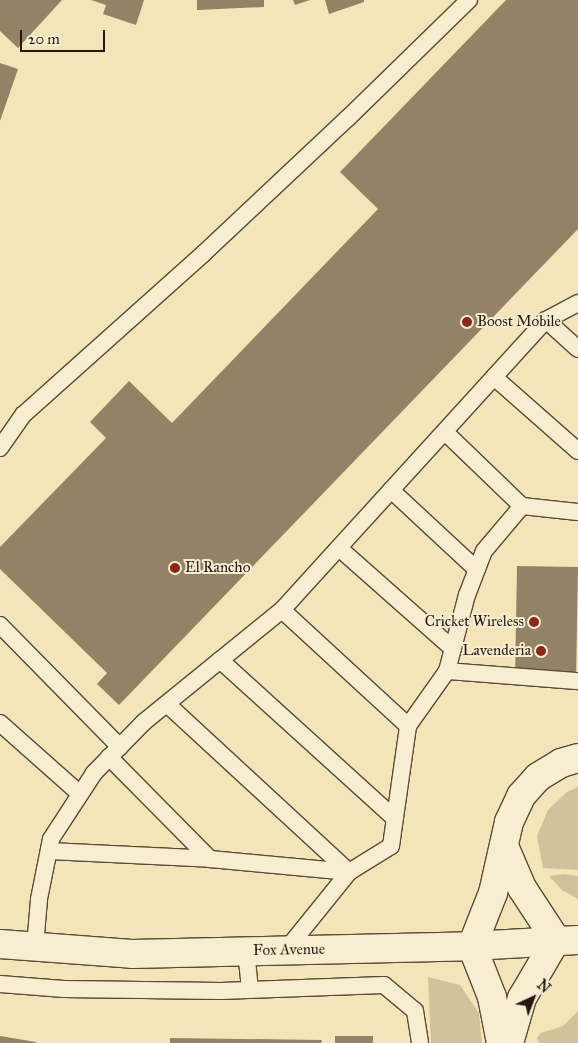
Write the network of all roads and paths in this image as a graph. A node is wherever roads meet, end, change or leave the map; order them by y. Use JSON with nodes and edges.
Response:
{"nodes":[{"id":1,"x":469,"y":0,"type":"edge"},
{"id":2,"x":578,"y":303,"type":"edge"},
{"id":3,"x":546,"y":320,"type":"junction"},
{"id":4,"x":578,"y":349,"type":"edge"},
{"id":5,"x":494,"y":377,"type":"junction"},
{"id":6,"x":445,"y":432,"type":"junction"},
{"id":7,"x":0,"y":448,"type":"edge"},
{"id":8,"x":578,"y":451,"type":"edge"},
{"id":9,"x":391,"y":490,"type":"junction"},
{"id":10,"x":522,"y":506,"type":"junction"},
{"id":11,"x":578,"y":512,"type":"edge"},
{"id":12,"x":339,"y":548,"type":"junction"},
{"id":13,"x":477,"y":570,"type":"junction"},
{"id":14,"x":282,"y":610,"type":"junction"},
{"id":15,"x":0,"y":625,"type":"edge"},
{"id":16,"x":453,"y":649,"type":"junction"},
{"id":17,"x":220,"y":660,"type":"junction"},
{"id":18,"x":447,"y":671,"type":"junction"},
{"id":19,"x":578,"y":681,"type":"edge"},
{"id":20,"x":167,"y":704,"type":"junction"},
{"id":21,"x":0,"y":723,"type":"edge"},
{"id":22,"x":408,"y":726,"type":"junction"},
{"id":23,"x":115,"y":752,"type":"junction"},
{"id":24,"x":578,"y":758,"type":"edge"},
{"id":25,"x":80,"y":794,"type":"junction"},
{"id":26,"x":394,"y":818,"type":"junction"},
{"id":27,"x":504,"y":846,"type":"junction"},
{"id":28,"x":49,"y":851,"type":"junction"},
{"id":29,"x":210,"y":859,"type":"junction"},
{"id":30,"x":349,"y":872,"type":"junction"},
{"id":31,"x":567,"y":940,"type":"edge"},
{"id":32,"x":0,"y":944,"type":"edge"},
{"id":33,"x":472,"y":946,"type":"junction"},
{"id":34,"x":35,"y":947,"type":"junction"},
{"id":35,"x":286,"y":950,"type":"junction"},
{"id":36,"x":246,"y":951,"type":"junction"},
{"id":37,"x":0,"y":984,"type":"edge"},
{"id":38,"x":250,"y":990,"type":"junction"},
{"id":39,"x":420,"y":1043,"type":"edge"},
{"id":40,"x":501,"y":1043,"type":"edge"},
{"id":41,"x":509,"y":1043,"type":"edge"}],
"edges":[{"from":1,"to":7,"type":"lane"},
{"from":2,"to":3,"type":"lane"},
{"from":3,"to":4,"type":"lane"},
{"from":3,"to":5,"type":"lane"},
{"from":5,"to":6,"type":"lane"},
{"from":5,"to":8,"type":"lane"},
{"from":6,"to":9,"type":"lane"},
{"from":6,"to":10,"type":"lane"},
{"from":9,"to":12,"type":"lane"},
{"from":9,"to":13,"type":"lane"},
{"from":10,"to":11,"type":"lane"},
{"from":10,"to":13,"type":"lane"},
{"from":12,"to":14,"type":"lane"},
{"from":12,"to":16,"type":"lane"},
{"from":13,"to":16,"type":"lane"},
{"from":14,"to":17,"type":"lane"},
{"from":14,"to":22,"type":"lane"},
{"from":15,"to":23,"type":"lane"},
{"from":16,"to":18,"type":"lane"},
{"from":17,"to":20,"type":"lane"},
{"from":17,"to":26,"type":"lane"},
{"from":18,"to":19,"type":"lane"},
{"from":18,"to":22,"type":"lane"},
{"from":20,"to":23,"type":"lane"},
{"from":20,"to":30,"type":"lane"},
{"from":21,"to":25,"type":"lane"},
{"from":22,"to":26,"type":"lane"},
{"from":23,"to":25,"type":"lane"},
{"from":23,"to":29,"type":"lane"},
{"from":24,"to":27,"type":"main road"},
{"from":25,"to":28,"type":"lane"},
{"from":26,"to":30,"type":"lane"},
{"from":27,"to":31,"type":"main road"},
{"from":27,"to":33,"type":"main road"},
{"from":28,"to":29,"type":"lane"},
{"from":28,"to":34,"type":"lane"},
{"from":29,"to":30,"type":"lane"},
{"from":30,"to":35,"type":"lane"},
{"from":31,"to":33,"type":"main road","name":"Fox Avenue"},
{"from":31,"to":41,"type":"main road"},
{"from":32,"to":34,"type":"main road","name":"Fox Avenue"},
{"from":33,"to":35,"type":"main road","name":"Fox Avenue"},
{"from":33,"to":40,"type":"main road"},
{"from":34,"to":36,"type":"main road","name":"Fox Avenue"},
{"from":35,"to":36,"type":"main road","name":"Fox Avenue"},
{"from":36,"to":38,"type":"lane"},
{"from":37,"to":38,"type":"lane"},
{"from":38,"to":39,"type":"lane"}]}
